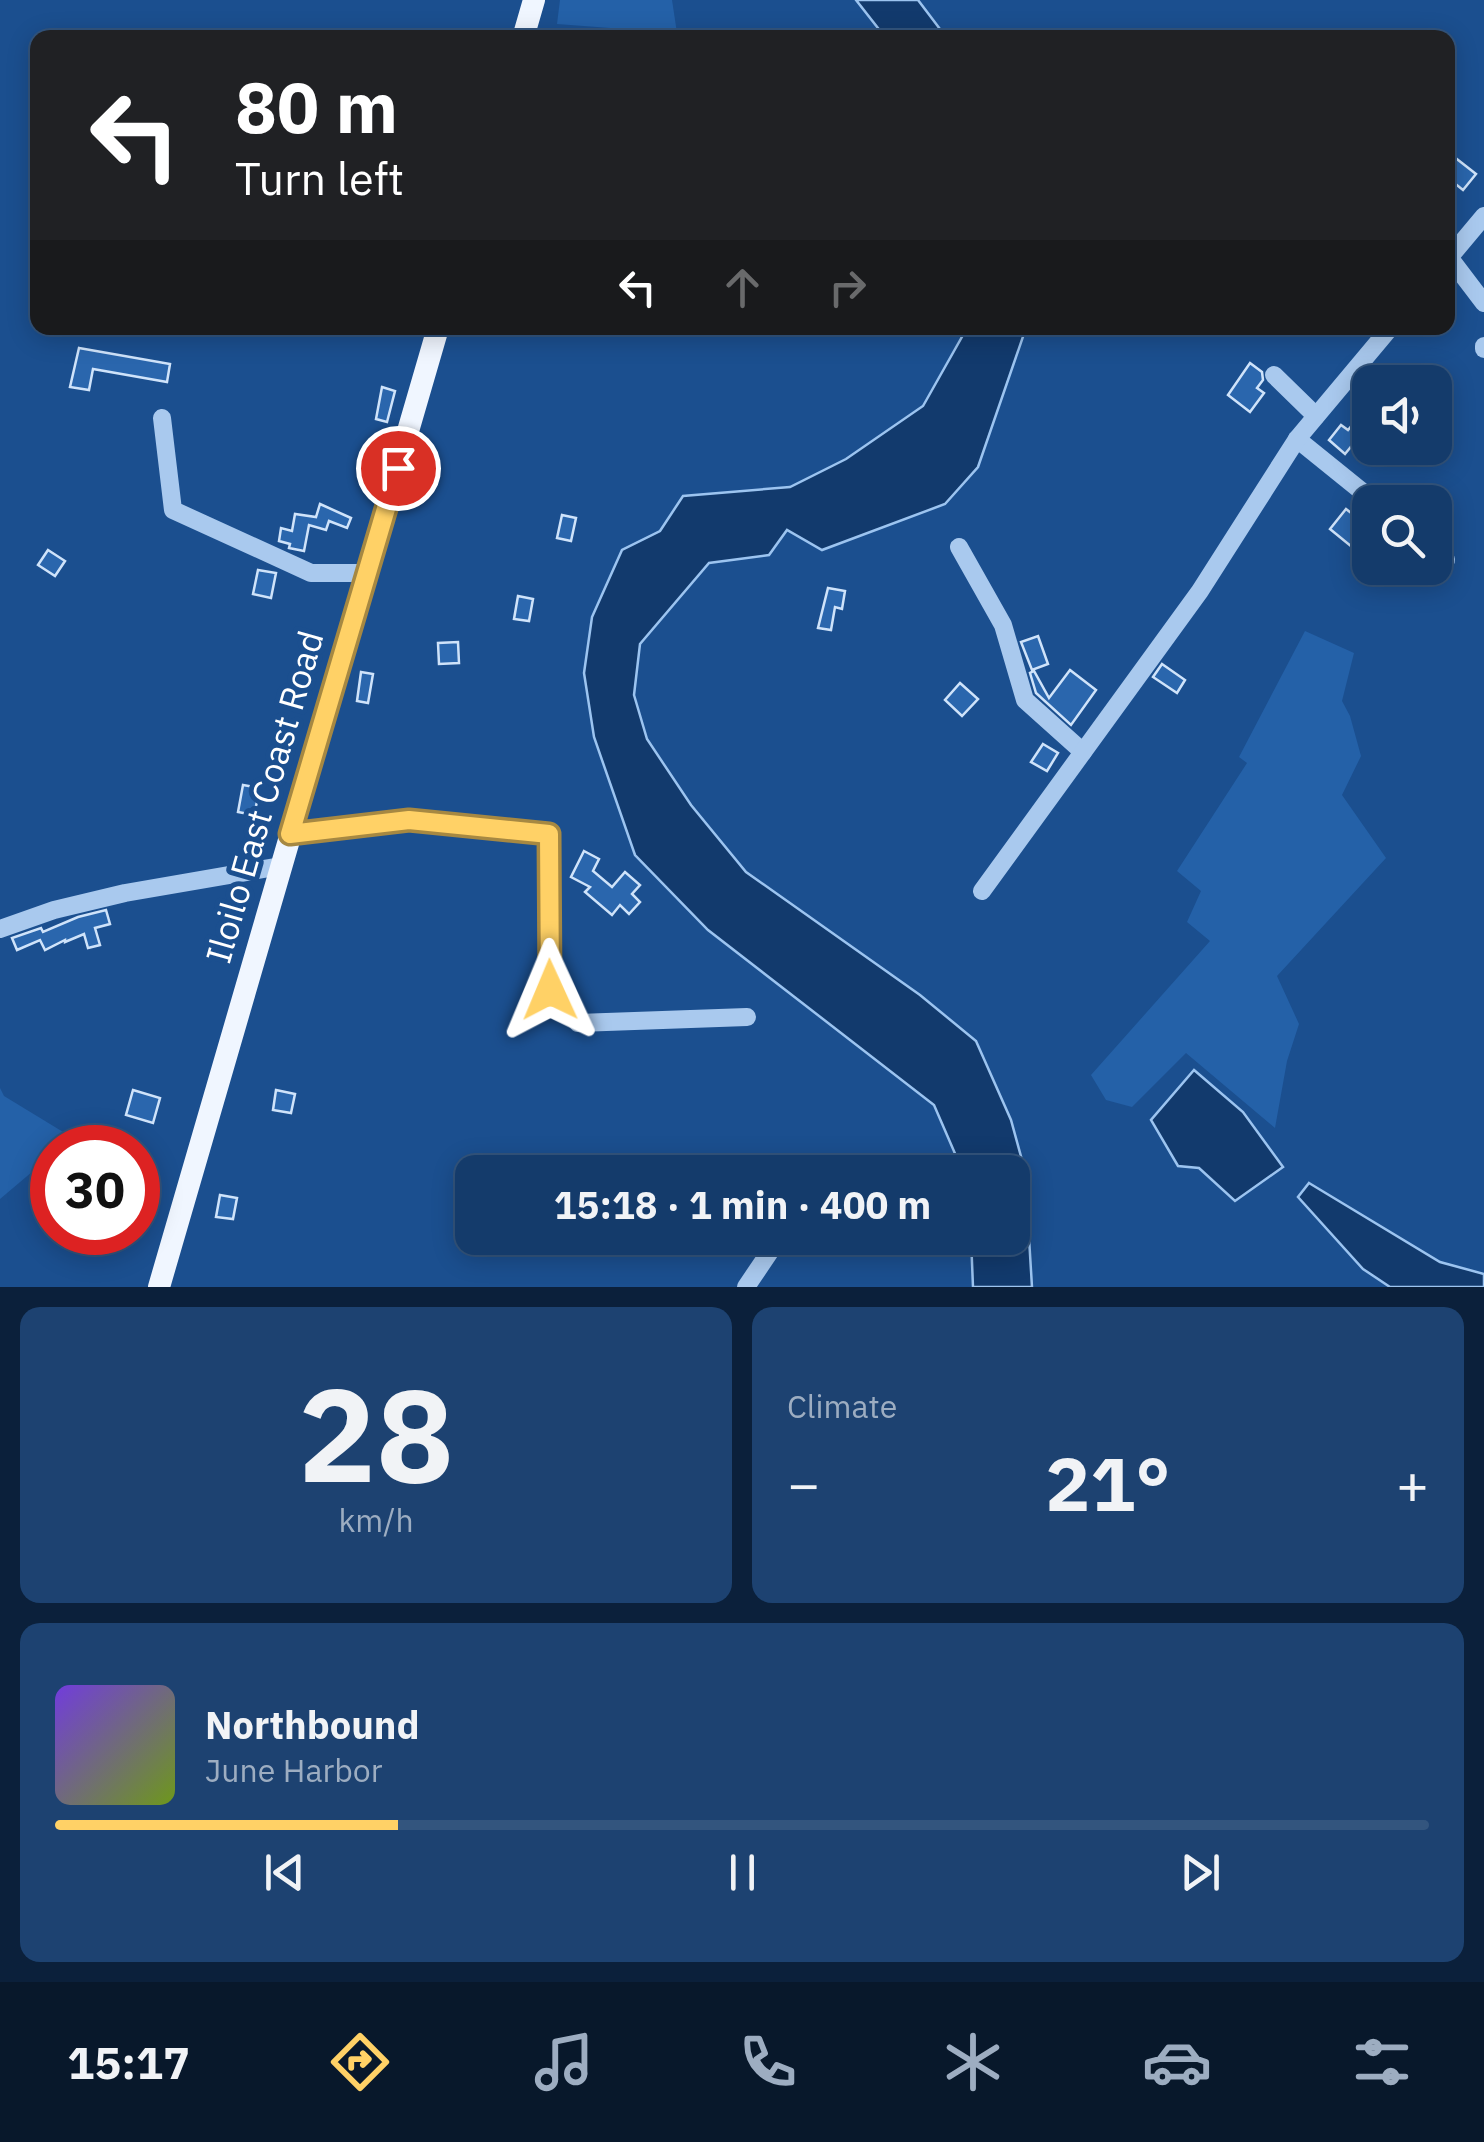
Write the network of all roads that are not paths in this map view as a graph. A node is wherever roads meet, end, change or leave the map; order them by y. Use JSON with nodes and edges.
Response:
{"nodes":[{"id":1,"x":534,"y":0,"type":"edge"},
{"id":2,"x":525,"y":30,"type":"edge"},
{"id":3,"x":1484,"y":216,"type":"edge"},
{"id":4,"x":1455,"y":250,"type":"edge"},
{"id":5,"x":1455,"y":267,"type":"edge"},
{"id":6,"x":1484,"y":303,"type":"edge"},
{"id":7,"x":436,"y":335,"type":"edge"},
{"id":8,"x":1384,"y":335,"type":"edge"},
{"id":9,"x":1274,"y":375,"type":"dead end"},
{"id":10,"x":1316,"y":416,"type":"junction"},
{"id":11,"x":162,"y":418,"type":"dead end"},
{"id":12,"x":1297,"y":438,"type":"junction"},
{"id":13,"x":1354,"y":485,"type":"edge"},
{"id":14,"x":959,"y":547,"type":"dead end"},
{"id":15,"x":367,"y":574,"type":"junction"},
{"id":16,"x":1083,"y":752,"type":"junction"},
{"id":17,"x":290,"y":834,"type":"junction"},
{"id":18,"x":281,"y":866,"type":"junction"},
{"id":19,"x":982,"y":890,"type":"dead end"},
{"id":20,"x":0,"y":930,"type":"edge"},
{"id":21,"x":747,"y":1018,"type":"dead end"},
{"id":22,"x":768,"y":1255,"type":"edge"},
{"id":23,"x":159,"y":1287,"type":"edge"},
{"id":24,"x":746,"y":1287,"type":"edge"}],
"edges":[{"from":1,"to":2,"type":"main road"},
{"from":3,"to":4,"type":"street"},
{"from":5,"to":6,"type":"street"},
{"from":7,"to":15,"type":"main road","name":"Iloilo East Coast Road"},
{"from":8,"to":10,"type":"street"},
{"from":9,"to":10,"type":"street"},
{"from":10,"to":12,"type":"street"},
{"from":11,"to":15,"type":"street"},
{"from":12,"to":13,"type":"street"},
{"from":12,"to":16,"type":"street"},
{"from":14,"to":16,"type":"street"},
{"from":15,"to":17,"type":"main road","name":"Iloilo East Coast Road"},
{"from":16,"to":19,"type":"street"},
{"from":17,"to":18,"type":"main road","name":"Iloilo East Coast Road"},
{"from":17,"to":21,"type":"street"},
{"from":18,"to":20,"type":"street"},
{"from":18,"to":23,"type":"main road","name":"Iloilo East Coast Road"},
{"from":22,"to":24,"type":"street"}]}
